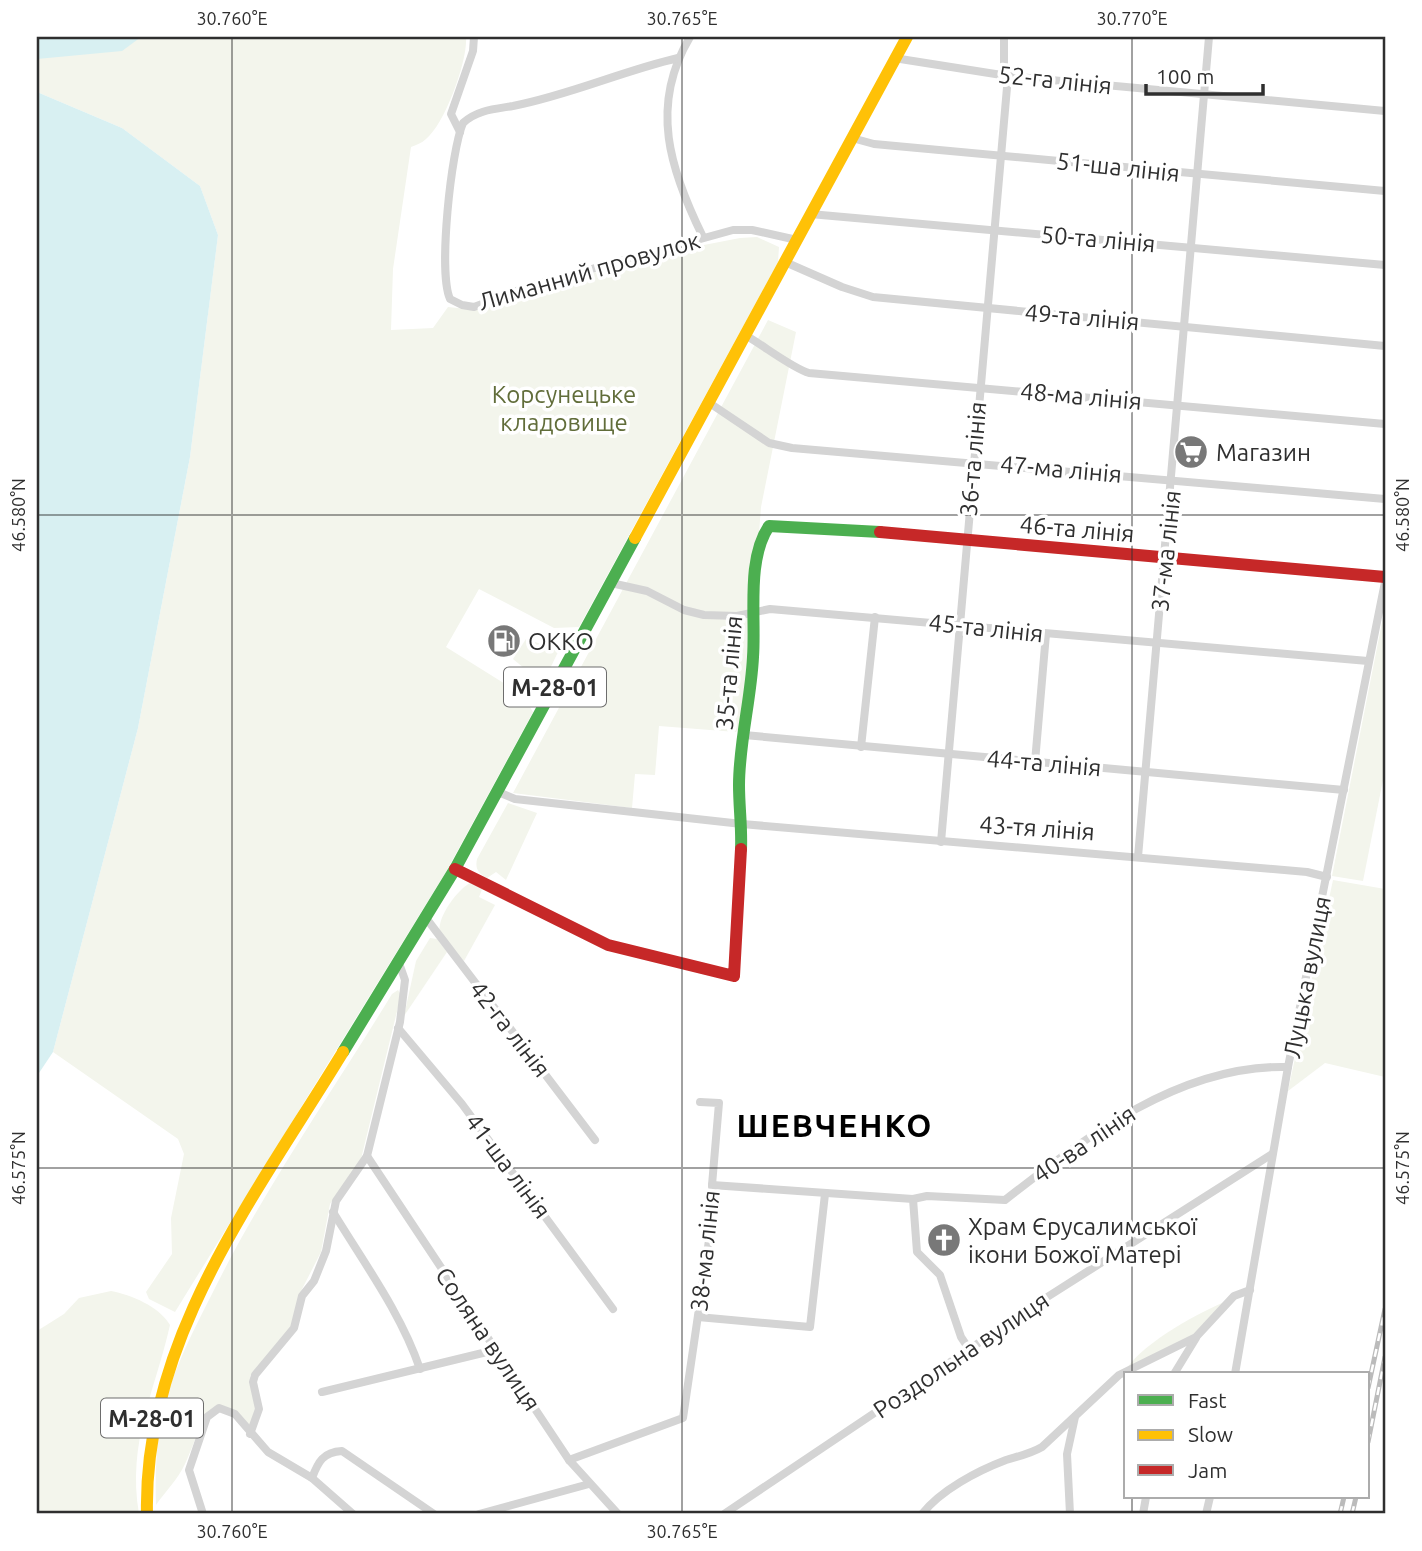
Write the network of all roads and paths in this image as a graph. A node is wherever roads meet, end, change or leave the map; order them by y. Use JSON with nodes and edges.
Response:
{"nodes":[{"id":1,"x":474,"y":37,"type":"edge"},
{"id":2,"x":690,"y":37,"type":"edge"},
{"id":3,"x":907,"y":37,"type":"edge"},
{"id":4,"x":1004,"y":37,"type":"edge"},
{"id":5,"x":1209,"y":37,"type":"edge"},
{"id":6,"x":678,"y":58,"type":"junction"},
{"id":7,"x":894,"y":58,"type":"junction"},
{"id":8,"x":1006,"y":76,"type":"junction"},
{"id":9,"x":1203,"y":94,"type":"junction"},
{"id":10,"x":1385,"y":111,"type":"edge"},
{"id":11,"x":460,"y":132,"type":"junction"},
{"id":12,"x":851,"y":138,"type":"junction"},
{"id":13,"x":1000,"y":155,"type":"junction"},
{"id":14,"x":1198,"y":175,"type":"junction"},
{"id":15,"x":1385,"y":191,"type":"edge"},
{"id":16,"x":810,"y":214,"type":"junction"},
{"id":17,"x":994,"y":229,"type":"junction"},
{"id":18,"x":704,"y":237,"type":"junction"},
{"id":19,"x":797,"y":240,"type":"junction"},
{"id":20,"x":1191,"y":247,"type":"junction"},
{"id":21,"x":785,"y":262,"type":"junction"},
{"id":22,"x":1385,"y":265,"type":"edge"},
{"id":23,"x":987,"y":309,"type":"junction"},
{"id":24,"x":1184,"y":326,"type":"junction"},
{"id":25,"x":745,"y":335,"type":"junction"},
{"id":26,"x":1385,"y":346,"type":"edge"},
{"id":27,"x":979,"y":387,"type":"junction"},
{"id":28,"x":708,"y":402,"type":"junction"},
{"id":29,"x":1179,"y":405,"type":"junction"},
{"id":30,"x":1385,"y":424,"type":"edge"},
{"id":31,"x":975,"y":462,"type":"junction"},
{"id":32,"x":1173,"y":479,"type":"junction"},
{"id":33,"x":1385,"y":499,"type":"edge"},
{"id":34,"x":766,"y":529,"type":"joint"},
{"id":35,"x":966,"y":541,"type":"junction"},
{"id":36,"x":1164,"y":558,"type":"junction"},
{"id":37,"x":1385,"y":580,"type":"edge"},
{"id":38,"x":611,"y":583,"type":"junction"},
{"id":39,"x":756,"y":612,"type":"junction"},
{"id":40,"x":875,"y":617,"type":"junction"},
{"id":41,"x":959,"y":625,"type":"junction"},
{"id":42,"x":1046,"y":634,"type":"junction"},
{"id":43,"x":1156,"y":643,"type":"junction"},
{"id":44,"x":1368,"y":661,"type":"junction"},
{"id":45,"x":744,"y":735,"type":"junction"},
{"id":46,"x":861,"y":747,"type":"junction"},
{"id":47,"x":948,"y":754,"type":"junction"},
{"id":48,"x":1035,"y":762,"type":"junction"},
{"id":49,"x":1146,"y":772,"type":"junction"},
{"id":50,"x":1344,"y":790,"type":"junction"},
{"id":51,"x":498,"y":792,"type":"junction"},
{"id":52,"x":742,"y":824,"type":"junction"},
{"id":53,"x":941,"y":842,"type":"junction"},
{"id":54,"x":1138,"y":857,"type":"junction"},
{"id":55,"x":455,"y":869,"type":"junction"},
{"id":56,"x":1327,"y":877,"type":"junction"},
{"id":57,"x":426,"y":918,"type":"junction"},
{"id":58,"x":399,"y":963,"type":"junction"},
{"id":59,"x":398,"y":1028,"type":"junction"},
{"id":60,"x":1289,"y":1067,"type":"junction"},
{"id":61,"x":700,"y":1102,"type":"dead end"},
{"id":62,"x":595,"y":1140,"type":"dead end"},
{"id":63,"x":1272,"y":1154,"type":"junction"},
{"id":64,"x":367,"y":1156,"type":"junction"},
{"id":65,"x":712,"y":1185,"type":"junction"},
{"id":66,"x":825,"y":1194,"type":"junction"},
{"id":67,"x":913,"y":1199,"type":"junction"},
{"id":68,"x":333,"y":1212,"type":"junction"},
{"id":69,"x":1250,"y":1290,"type":"junction"},
{"id":70,"x":613,"y":1309,"type":"dead end"},
{"id":71,"x":698,"y":1317,"type":"junction"},
{"id":72,"x":1196,"y":1337,"type":"junction"},
{"id":73,"x":969,"y":1349,"type":"junction"},
{"id":74,"x":495,"y":1350,"type":"junction"},
{"id":75,"x":420,"y":1369,"type":"junction"},
{"id":76,"x":1125,"y":1372,"type":"edge"},
{"id":77,"x":1175,"y":1372,"type":"edge"},
{"id":78,"x":1236,"y":1372,"type":"edge"},
{"id":79,"x":1124,"y":1373,"type":"edge"},
{"id":80,"x":322,"y":1392,"type":"dead end"},
{"id":81,"x":1075,"y":1416,"type":"junction"},
{"id":82,"x":250,"y":1434,"type":"junction"},
{"id":83,"x":569,"y":1460,"type":"junction"},
{"id":84,"x":312,"y":1478,"type":"junction"},
{"id":85,"x":589,"y":1484,"type":"junction"},
{"id":86,"x":147,"y":1514,"type":"edge"},
{"id":87,"x":203,"y":1514,"type":"edge"},
{"id":88,"x":353,"y":1514,"type":"edge"},
{"id":89,"x":434,"y":1514,"type":"edge"},
{"id":90,"x":479,"y":1514,"type":"edge"},
{"id":91,"x":618,"y":1514,"type":"edge"},
{"id":92,"x":724,"y":1514,"type":"edge"},
{"id":93,"x":922,"y":1514,"type":"edge"},
{"id":94,"x":1070,"y":1514,"type":"edge"}],
"edges":[{"from":1,"to":11,"type":"street"},
{"from":2,"to":6,"type":"street"},
{"from":3,"to":7,"type":"main road","number":"М-28-01"},
{"from":4,"to":8,"type":"street","name":"36-та лінія"},
{"from":5,"to":9,"type":"street","name":"37-ма лінія"},
{"from":6,"to":11,"type":"street"},
{"from":6,"to":18,"type":"street"},
{"from":7,"to":8,"type":"street","name":"52-га лінія"},
{"from":7,"to":12,"type":"main road","number":"М-28-01"},
{"from":8,"to":9,"type":"street","name":"52-га лінія"},
{"from":8,"to":13,"type":"street","name":"36-та лінія"},
{"from":9,"to":10,"type":"street","name":"52-га лінія"},
{"from":9,"to":14,"type":"street","name":"37-ма лінія"},
{"from":11,"to":18,"type":"street","name":"Лиманний провулок"},
{"from":12,"to":13,"type":"street","name":"51-ша лінія"},
{"from":12,"to":16,"type":"main road","number":"М-28-01"},
{"from":13,"to":14,"type":"street","name":"51-ша лінія"},
{"from":13,"to":17,"type":"street","name":"36-та лінія"},
{"from":14,"to":15,"type":"street","name":"51-ша лінія"},
{"from":14,"to":20,"type":"street","name":"37-ма лінія"},
{"from":16,"to":17,"type":"street","name":"50-та лінія"},
{"from":16,"to":19,"type":"main road","number":"М-28-01"},
{"from":17,"to":20,"type":"street","name":"50-та лінія"},
{"from":17,"to":23,"type":"street","name":"36-та лінія"},
{"from":18,"to":19,"type":"street","name":"Лиманний провулок"},
{"from":19,"to":21,"type":"main road","number":"М-28-01"},
{"from":20,"to":22,"type":"street","name":"50-та лінія"},
{"from":20,"to":24,"type":"street","name":"37-ма лінія"},
{"from":21,"to":23,"type":"street","name":"49-та лінія"},
{"from":21,"to":25,"type":"main road","number":"М-28-01"},
{"from":23,"to":24,"type":"street","name":"49-та лінія"},
{"from":23,"to":27,"type":"street","name":"36-та лінія"},
{"from":24,"to":26,"type":"street","name":"49-та лінія"},
{"from":24,"to":29,"type":"street","name":"37-ма лінія"},
{"from":25,"to":27,"type":"street","name":"48-ма лінія"},
{"from":25,"to":28,"type":"main road","number":"М-28-01"},
{"from":27,"to":29,"type":"street","name":"48-ма лінія"},
{"from":27,"to":31,"type":"street","name":"36-та лінія"},
{"from":28,"to":31,"type":"street","name":"47-ма лінія"},
{"from":28,"to":38,"type":"main road","number":"М-28-01"},
{"from":29,"to":30,"type":"street","name":"48-ма лінія"},
{"from":29,"to":32,"type":"street","name":"37-ма лінія"},
{"from":31,"to":32,"type":"street","name":"47-ма лінія"},
{"from":31,"to":35,"type":"street","name":"36-та лінія"},
{"from":32,"to":33,"type":"street","name":"47-ма лінія"},
{"from":32,"to":36,"type":"street","name":"37-ма лінія"},
{"from":34,"to":35,"type":"main road","name":"46-та лінія"},
{"from":34,"to":39,"type":"main road","name":"35-та лінія"},
{"from":35,"to":36,"type":"main road","name":"46-та лінія"},
{"from":35,"to":41,"type":"street","name":"36-та лінія"},
{"from":36,"to":37,"type":"main road","name":"46-та лінія"},
{"from":36,"to":43,"type":"street","name":"37-ма лінія"},
{"from":37,"to":44,"type":"street","name":"Луцька вулиця"},
{"from":38,"to":39,"type":"street","name":"45-та лінія"},
{"from":38,"to":51,"type":"main road","number":"М-28-01"},
{"from":39,"to":40,"type":"street","name":"45-та лінія"},
{"from":39,"to":45,"type":"main road","name":"35-та лінія"},
{"from":40,"to":41,"type":"street","name":"45-та лінія"},
{"from":40,"to":46,"type":"street"},
{"from":41,"to":42,"type":"street","name":"45-та лінія"},
{"from":41,"to":47,"type":"street","name":"36-та лінія"},
{"from":42,"to":43,"type":"street","name":"45-та лінія"},
{"from":42,"to":48,"type":"street"},
{"from":43,"to":44,"type":"street","name":"45-та лінія"},
{"from":43,"to":49,"type":"street","name":"37-ма лінія"},
{"from":44,"to":50,"type":"street","name":"Луцька вулиця"},
{"from":45,"to":46,"type":"street","name":"44-та лінія"},
{"from":45,"to":52,"type":"main road","name":"35-та лінія"},
{"from":46,"to":47,"type":"street","name":"44-та лінія"},
{"from":47,"to":48,"type":"street","name":"44-та лінія"},
{"from":47,"to":53,"type":"street","name":"36-та лінія"},
{"from":48,"to":49,"type":"street","name":"44-та лінія"},
{"from":49,"to":50,"type":"street","name":"44-та лінія"},
{"from":49,"to":54,"type":"street","name":"37-ма лінія"},
{"from":50,"to":56,"type":"street","name":"Луцька вулиця"},
{"from":51,"to":52,"type":"street","name":"43-тя лінія"},
{"from":51,"to":55,"type":"main road","number":"М-28-01"},
{"from":52,"to":53,"type":"street","name":"43-тя лінія"},
{"from":52,"to":55,"type":"main road"},
{"from":53,"to":54,"type":"street","name":"43-тя лінія"},
{"from":54,"to":56,"type":"street","name":"43-тя лінія"},
{"from":55,"to":57,"type":"main road","number":"М-28-01"},
{"from":56,"to":60,"type":"street","name":"Луцька вулиця"},
{"from":57,"to":58,"type":"main road","number":"М-28-01"},
{"from":57,"to":62,"type":"street","name":"42-га лінія"},
{"from":58,"to":59,"type":"street"},
{"from":58,"to":86,"type":"main road","number":"М-28-01"},
{"from":59,"to":64,"type":"street"},
{"from":59,"to":70,"type":"street","name":"41-ша лінія"},
{"from":60,"to":63,"type":"street","name":"Луцька вулиця"},
{"from":60,"to":67,"type":"street","name":"40-ва лінія"},
{"from":61,"to":65,"type":"street","name":"38-ма лінія"},
{"from":63,"to":69,"type":"street","name":"Луцька вулиця"},
{"from":63,"to":73,"type":"street","name":"Роздольна вулиця"},
{"from":64,"to":68,"type":"street"},
{"from":64,"to":74,"type":"street","name":"Соляна вулиця"},
{"from":65,"to":66,"type":"street"},
{"from":65,"to":71,"type":"street","name":"38-ма лінія"},
{"from":66,"to":67,"type":"street"},
{"from":66,"to":71,"type":"street"},
{"from":67,"to":73,"type":"street"},
{"from":68,"to":75,"type":"street"},
{"from":68,"to":82,"type":"street"},
{"from":69,"to":72,"type":"street"},
{"from":69,"to":78,"type":"street","name":"Луцька вулиця"},
{"from":71,"to":83,"type":"street","name":"38-ма лінія"},
{"from":72,"to":76,"type":"street"},
{"from":72,"to":77,"type":"street"},
{"from":73,"to":92,"type":"street","name":"Роздольна вулиця"},
{"from":74,"to":75,"type":"street"},
{"from":74,"to":83,"type":"street","name":"Соляна вулиця"},
{"from":75,"to":80,"type":"street"},
{"from":79,"to":81,"type":"street"},
{"from":81,"to":93,"type":"street"},
{"from":81,"to":94,"type":"street"},
{"from":82,"to":84,"type":"street"},
{"from":82,"to":87,"type":"street"},
{"from":83,"to":85,"type":"street","name":"Соляна вулиця"},
{"from":84,"to":88,"type":"street"},
{"from":84,"to":89,"type":"street"},
{"from":85,"to":90,"type":"street"},
{"from":85,"to":91,"type":"street","name":"Соляна вулиця"}]}
